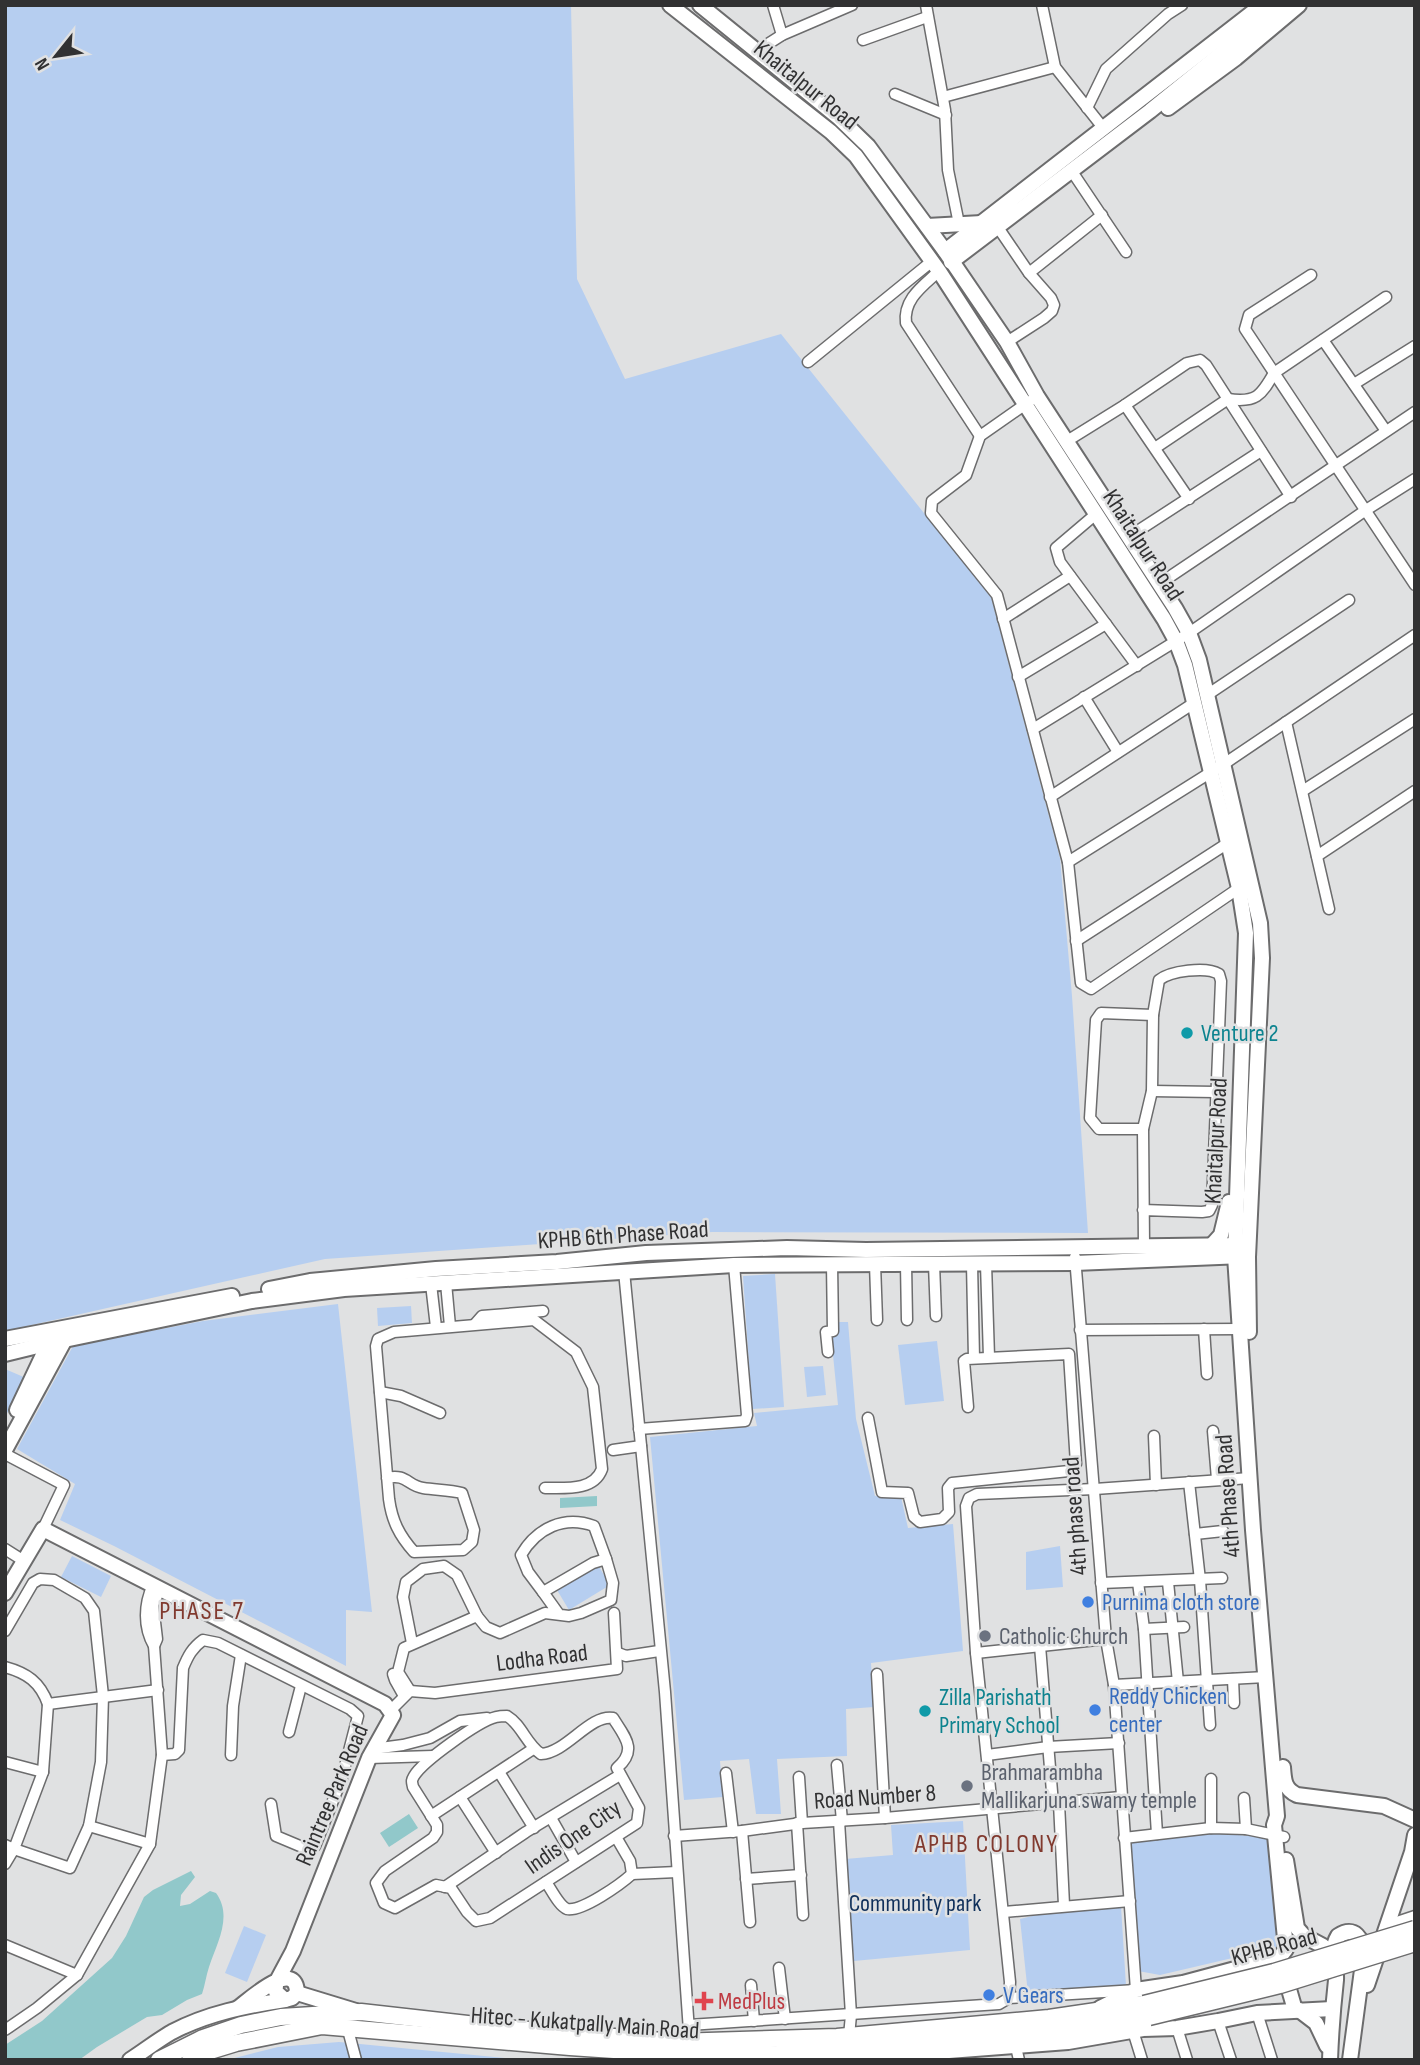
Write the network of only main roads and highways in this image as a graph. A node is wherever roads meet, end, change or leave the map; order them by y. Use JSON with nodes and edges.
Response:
{"nodes":[{"id":1,"x":1415,"y":1929,"type":"edge"},
{"id":2,"x":1415,"y":1943,"type":"edge"},
{"id":3,"x":1143,"y":2004,"type":"junction"},
{"id":4,"x":688,"y":2045,"type":"edge"},
{"id":5,"x":572,"y":2054,"type":"edge"},
{"id":6,"x":867,"y":2056,"type":"edge"},
{"id":7,"x":159,"y":2060,"type":"edge"},
{"id":8,"x":190,"y":2060,"type":"edge"}],
"edges":[{"from":1,"to":3,"type":"main road","name":"KPHB Road","bridge":true},
{"from":2,"to":3,"type":"main road","name":"KPHB Road","bridge":true},
{"from":3,"to":4,"type":"main road"},
{"from":3,"to":6,"type":"main road","name":"Hitec - Kukatpally Main Road"},
{"from":4,"to":5,"type":"main road","name":"Hitec - Kukatpally Main Road"},
{"from":4,"to":6,"type":"main road","name":"Hitec - Kukatpally Main Road"},
{"from":4,"to":7,"type":"main road"},
{"from":5,"to":8,"type":"main road","name":"Hitec - Kukatpally Main Road"}]}
